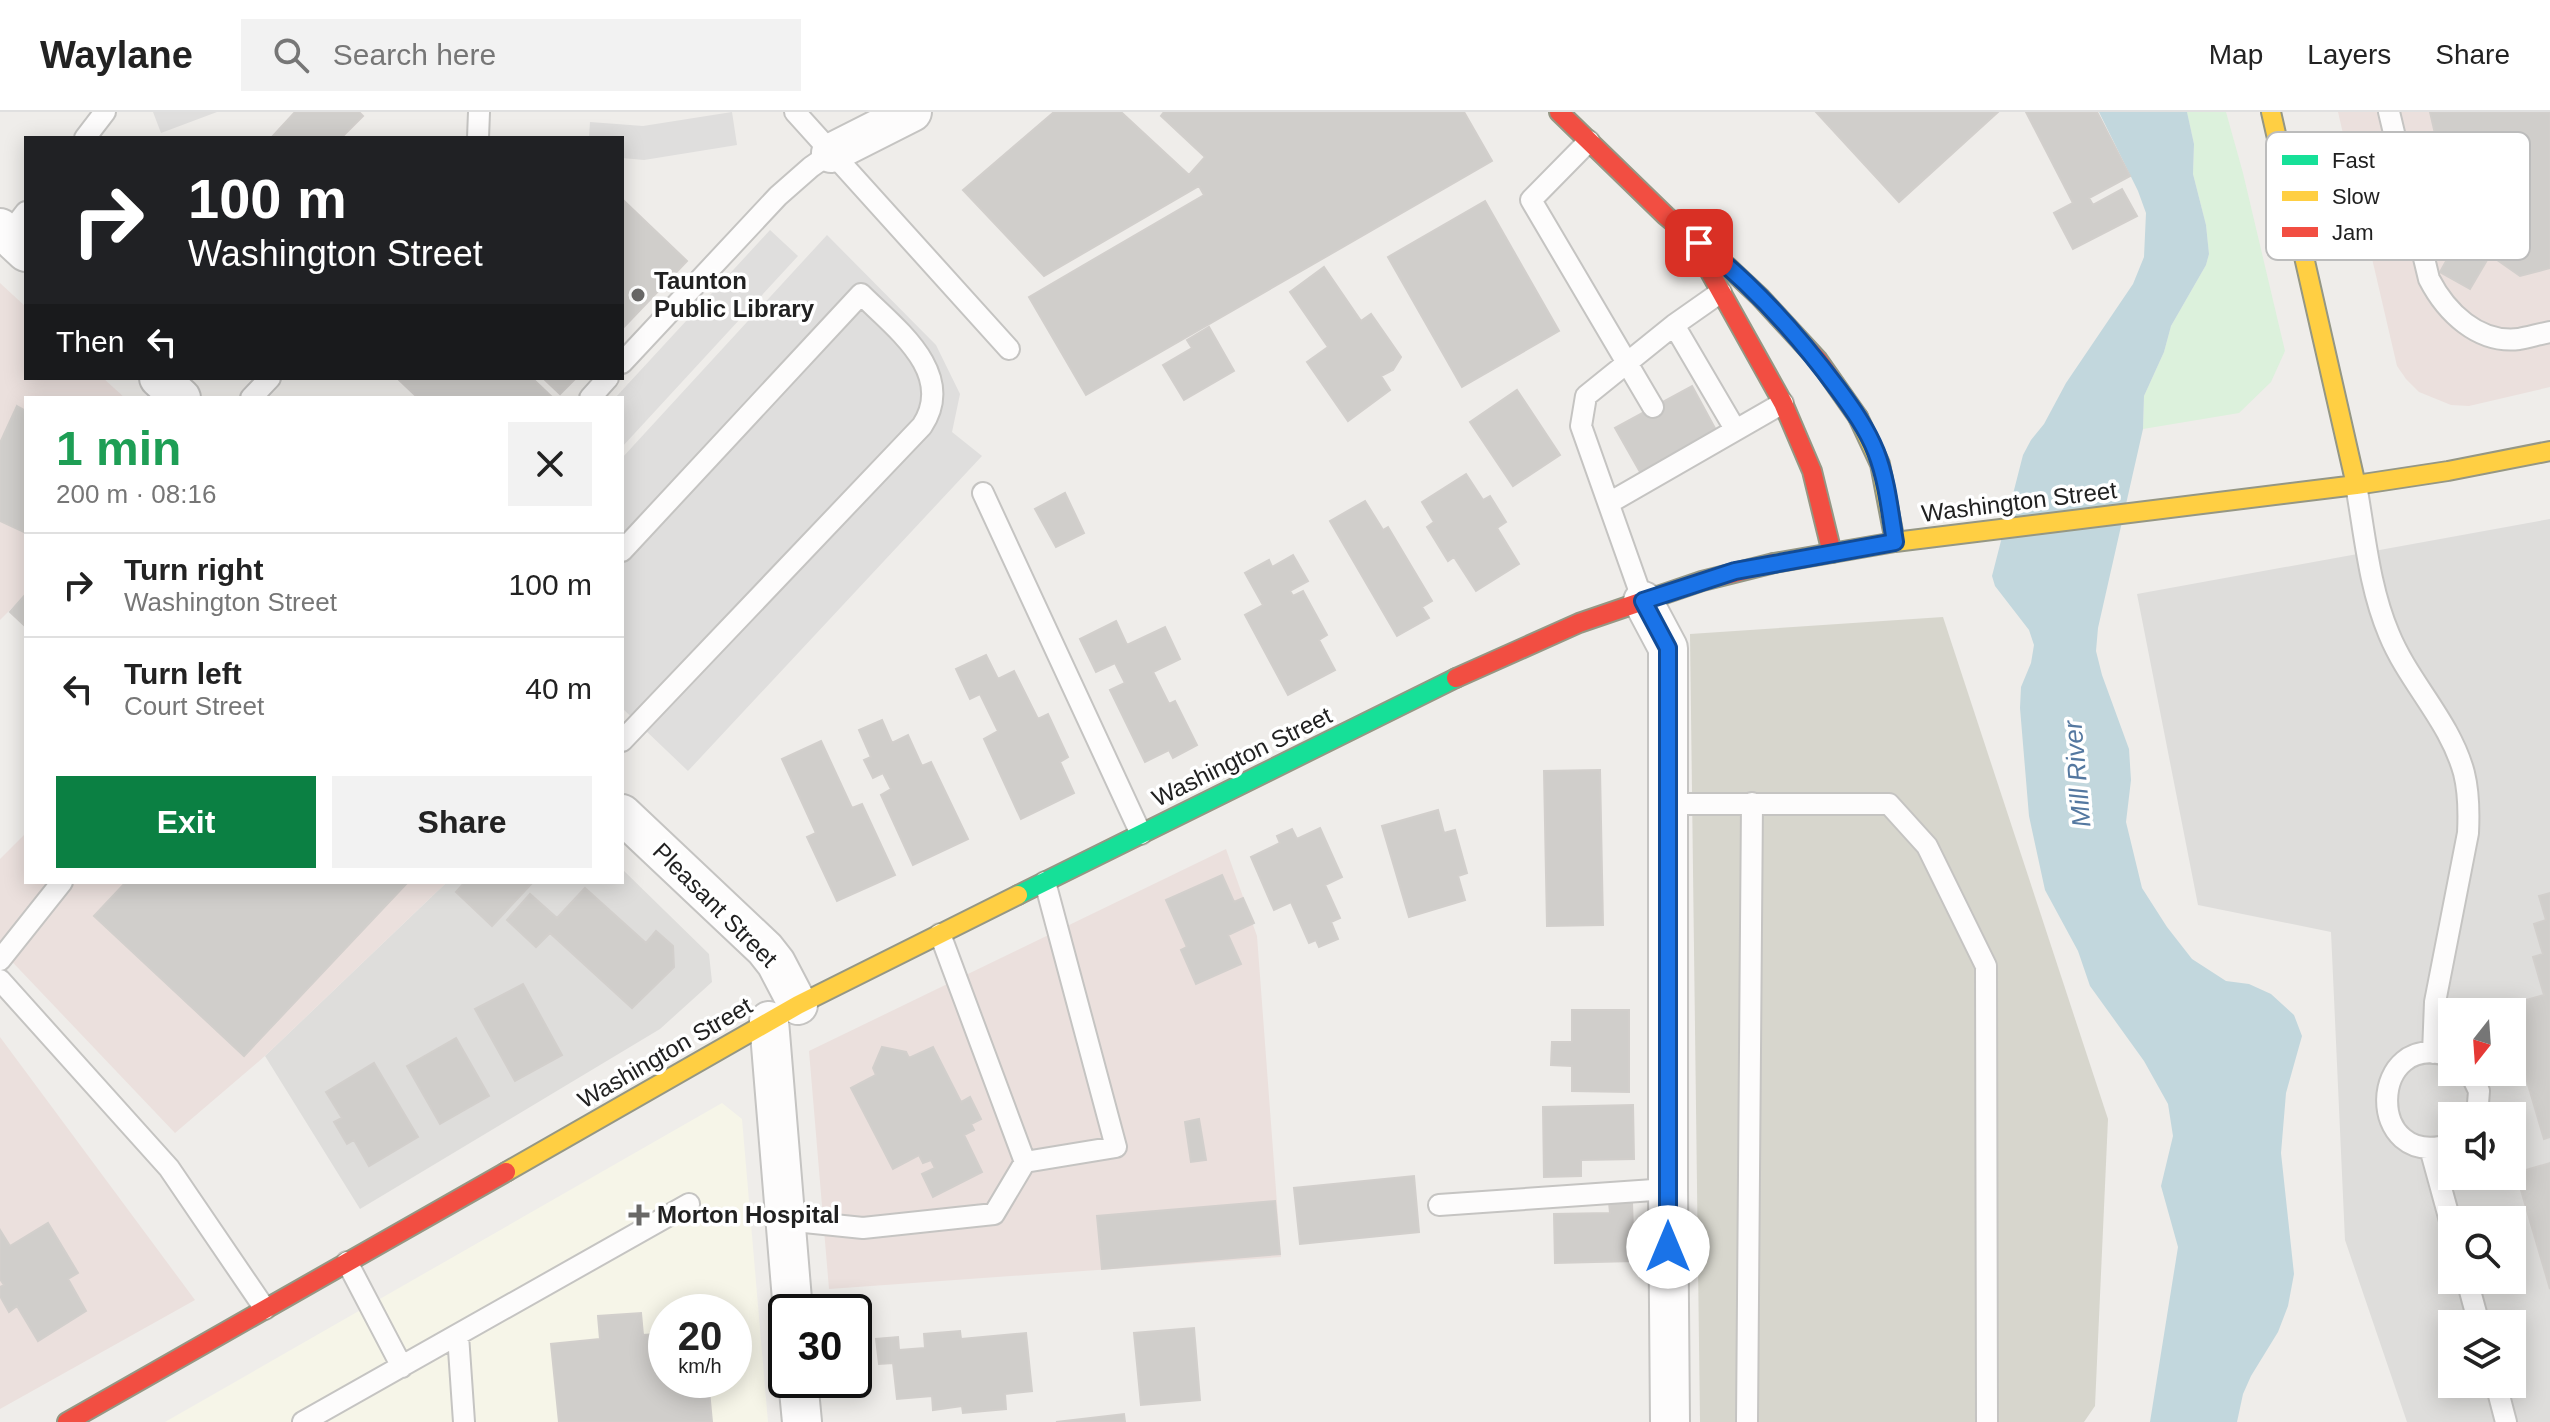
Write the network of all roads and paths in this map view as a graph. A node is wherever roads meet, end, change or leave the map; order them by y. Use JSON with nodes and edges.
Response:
{"nodes":[{"id":1,"x":105,"y":112,"type":"edge"},
{"id":2,"x":479,"y":112,"type":"edge"},
{"id":3,"x":795,"y":112,"type":"edge"},
{"id":4,"x":912,"y":112,"type":"edge"},
{"id":5,"x":1559,"y":112,"type":"edge"},
{"id":6,"x":2271,"y":112,"type":"edge"},
{"id":7,"x":2389,"y":112,"type":"edge"},
{"id":8,"x":2276,"y":132,"type":"edge"},
{"id":9,"x":2394,"y":132,"type":"edge"},
{"id":10,"x":87,"y":136,"type":"edge"},
{"id":11,"x":478,"y":136,"type":"edge"},
{"id":12,"x":1589,"y":141,"type":"junction"},
{"id":13,"x":831,"y":153,"type":"junction"},
{"id":14,"x":1682,"y":230,"type":"junction"},
{"id":15,"x":2305,"y":260,"type":"edge"},
{"id":16,"x":2424,"y":260,"type":"edge"},
{"id":17,"x":1721,"y":292,"type":"junction"},
{"id":18,"x":1674,"y":325,"type":"junction"},
{"id":19,"x":2550,"y":332,"type":"edge"},
{"id":20,"x":1009,"y":349,"type":"dead end"},
{"id":21,"x":624,"y":361,"type":"edge"},
{"id":22,"x":1626,"y":364,"type":"junction"},
{"id":23,"x":161,"y":380,"type":"edge"},
{"id":24,"x":268,"y":380,"type":"edge"},
{"id":25,"x":606,"y":380,"type":"edge"},
{"id":26,"x":179,"y":396,"type":"edge"},
{"id":27,"x":253,"y":396,"type":"edge"},
{"id":28,"x":592,"y":396,"type":"edge"},
{"id":29,"x":1783,"y":403,"type":"junction"},
{"id":30,"x":1653,"y":407,"type":"dead end"},
{"id":31,"x":1735,"y":429,"type":"junction"},
{"id":32,"x":2550,"y":451,"type":"edge"},
{"id":33,"x":2356,"y":485,"type":"junction"},
{"id":34,"x":983,"y":493,"type":"dead end"},
{"id":35,"x":1609,"y":503,"type":"junction"},
{"id":36,"x":1895,"y":542,"type":"junction"},
{"id":37,"x":624,"y":549,"type":"edge"},
{"id":38,"x":1832,"y":553,"type":"junction"},
{"id":39,"x":1643,"y":601,"type":"junction"},
{"id":40,"x":624,"y":739,"type":"edge"},
{"id":41,"x":1752,"y":803,"type":"junction"},
{"id":42,"x":1668,"y":804,"type":"junction"},
{"id":43,"x":624,"y":816,"type":"edge"},
{"id":44,"x":1141,"y":834,"type":"junction"},
{"id":45,"x":1045,"y":882,"type":"junction"},
{"id":46,"x":60,"y":884,"type":"edge"},
{"id":47,"x":940,"y":934,"type":"junction"},
{"id":48,"x":0,"y":960,"type":"edge"},
{"id":49,"x":0,"y":980,"type":"edge"},
{"id":50,"x":784,"y":1013,"type":"junction"},
{"id":51,"x":2438,"y":1022,"type":"edge"},
{"id":52,"x":2438,"y":1055,"type":"edge"},
{"id":53,"x":2438,"y":1147,"type":"edge"},
{"id":54,"x":2430,"y":1148,"type":"junction"},
{"id":55,"x":1025,"y":1162,"type":"junction"},
{"id":56,"x":1668,"y":1189,"type":"junction"},
{"id":57,"x":689,"y":1204,"type":"dead end"},
{"id":58,"x":1439,"y":1205,"type":"dead end"},
{"id":59,"x":2446,"y":1206,"type":"edge"},
{"id":60,"x":785,"y":1220,"type":"junction"},
{"id":61,"x":347,"y":1262,"type":"junction"},
{"id":62,"x":791,"y":1294,"type":"edge"},
{"id":63,"x":265,"y":1309,"type":"junction"},
{"id":64,"x":458,"y":1335,"type":"junction"},
{"id":65,"x":402,"y":1367,"type":"junction"},
{"id":66,"x":800,"y":1398,"type":"edge"},
{"id":67,"x":2500,"y":1398,"type":"edge"},
{"id":68,"x":67,"y":1422,"type":"edge"},
{"id":69,"x":303,"y":1422,"type":"edge"},
{"id":70,"x":464,"y":1422,"type":"edge"},
{"id":71,"x":802,"y":1422,"type":"edge"},
{"id":72,"x":1670,"y":1422,"type":"edge"},
{"id":73,"x":1747,"y":1422,"type":"edge"},
{"id":74,"x":1987,"y":1422,"type":"edge"},
{"id":75,"x":2506,"y":1422,"type":"edge"}],
"edges":[{"from":1,"to":10,"type":"lane"},
{"from":2,"to":11,"type":"lane"},
{"from":3,"to":13,"type":"lane"},
{"from":4,"to":13,"type":"street"},
{"from":5,"to":12,"type":"main road"},
{"from":6,"to":8,"type":"main road"},
{"from":7,"to":9,"type":"lane"},
{"from":12,"to":14,"type":"main road"},
{"from":12,"to":22,"type":"lane"},
{"from":13,"to":20,"type":"lane"},
{"from":13,"to":21,"type":"lane"},
{"from":14,"to":17,"type":"main road"},
{"from":14,"to":36,"type":"main road"},
{"from":15,"to":33,"type":"main road"},
{"from":16,"to":19,"type":"lane"},
{"from":17,"to":18,"type":"lane"},
{"from":17,"to":29,"type":"main road"},
{"from":18,"to":22,"type":"lane"},
{"from":18,"to":31,"type":"lane"},
{"from":22,"to":30,"type":"lane"},
{"from":22,"to":35,"type":"lane"},
{"from":23,"to":26,"type":"street"},
{"from":24,"to":27,"type":"lane"},
{"from":25,"to":28,"type":"lane"},
{"from":29,"to":31,"type":"lane"},
{"from":29,"to":38,"type":"main road"},
{"from":31,"to":35,"type":"lane"},
{"from":32,"to":33,"type":"main road","name":"Washington Street"},
{"from":33,"to":36,"type":"main road","name":"Washington Street"},
{"from":33,"to":51,"type":"lane"},
{"from":34,"to":44,"type":"lane"},
{"from":35,"to":39,"type":"lane"},
{"from":36,"to":38,"type":"main road","name":"Washington Street"},
{"from":37,"to":40,"type":"lane"},
{"from":38,"to":39,"type":"main road","name":"Washington Street"},
{"from":39,"to":42,"type":"street"},
{"from":39,"to":44,"type":"main road","name":"Washington Street"},
{"from":41,"to":42,"type":"lane"},
{"from":41,"to":73,"type":"lane"},
{"from":41,"to":74,"type":"lane"},
{"from":42,"to":56,"type":"street"},
{"from":43,"to":50,"type":"street","name":"Pleasant Street"},
{"from":44,"to":45,"type":"main road","name":"Washington Street"},
{"from":45,"to":47,"type":"main road","name":"Washington Street"},
{"from":45,"to":55,"type":"lane"},
{"from":46,"to":48,"type":"lane"},
{"from":47,"to":50,"type":"main road","name":"Washington Street"},
{"from":47,"to":55,"type":"lane"},
{"from":49,"to":63,"type":"lane"},
{"from":50,"to":60,"type":"street"},
{"from":50,"to":61,"type":"main road","name":"Washington Street"},
{"from":52,"to":54,"type":"lane"},
{"from":53,"to":54,"type":"lane"},
{"from":54,"to":59,"type":"lane"},
{"from":55,"to":60,"type":"lane"},
{"from":56,"to":58,"type":"lane"},
{"from":56,"to":72,"type":"street"},
{"from":57,"to":64,"type":"lane"},
{"from":60,"to":62,"type":"street"},
{"from":61,"to":63,"type":"main road","name":"Washington Street"},
{"from":61,"to":65,"type":"lane"},
{"from":63,"to":68,"type":"main road","name":"Washington Street"},
{"from":64,"to":65,"type":"lane"},
{"from":64,"to":70,"type":"lane"},
{"from":65,"to":69,"type":"lane"},
{"from":66,"to":71,"type":"street"},
{"from":67,"to":75,"type":"lane"}]}
